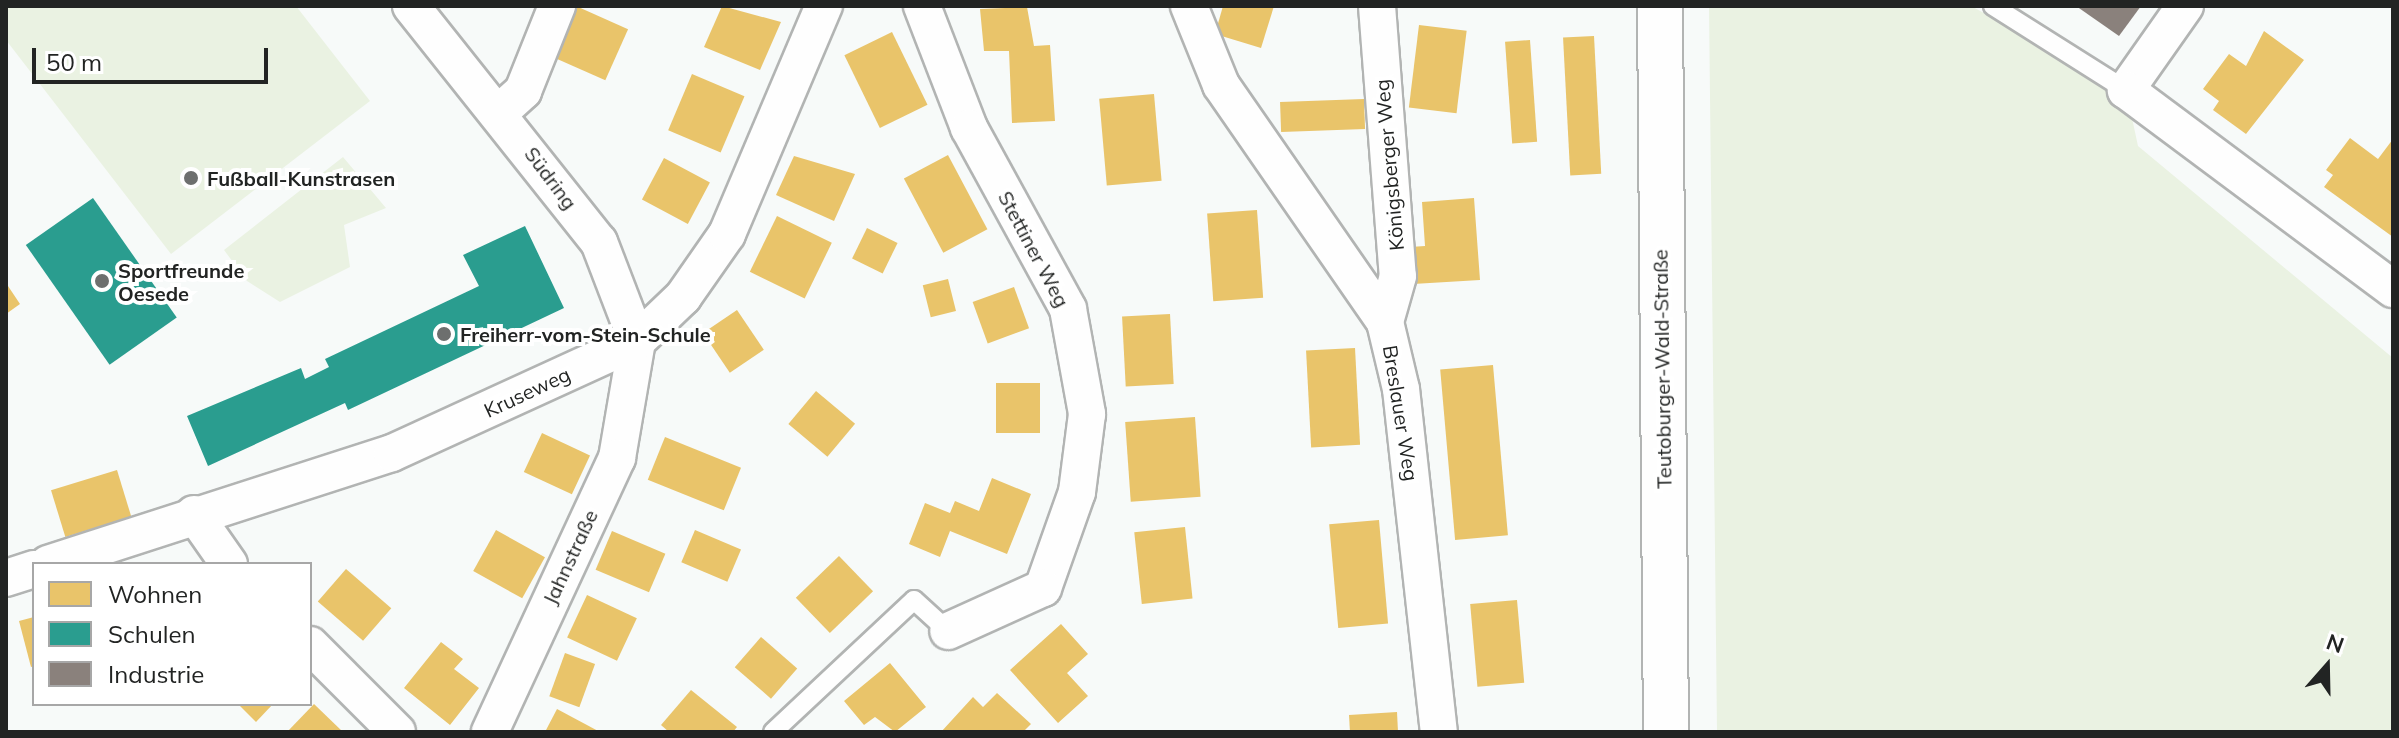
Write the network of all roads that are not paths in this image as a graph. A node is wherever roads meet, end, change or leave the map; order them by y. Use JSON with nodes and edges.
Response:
{"nodes":[{"id":1,"x":411,"y":6,"type":"edge"},
{"id":2,"x":557,"y":6,"type":"edge"},
{"id":3,"x":824,"y":6,"type":"edge"},
{"id":4,"x":922,"y":6,"type":"edge"},
{"id":5,"x":1189,"y":6,"type":"edge"},
{"id":6,"x":1377,"y":6,"type":"edge"},
{"id":7,"x":1660,"y":6,"type":"edge"},
{"id":8,"x":1993,"y":6,"type":"edge"},
{"id":9,"x":2185,"y":6,"type":"edge"},
{"id":10,"x":2126,"y":90,"type":"junction"},
{"id":11,"x":501,"y":111,"type":"junction"},
{"id":12,"x":2393,"y":289,"type":"edge"},
{"id":13,"x":1385,"y":322,"type":"junction"},
{"id":14,"x":637,"y":341,"type":"junction"},
{"id":15,"x":634,"y":376,"type":"joint"},
{"id":16,"x":194,"y":514,"type":"junction"},
{"id":17,"x":54,"y":562,"type":"edge"},
{"id":18,"x":228,"y":562,"type":"edge"},
{"id":19,"x":32,"y":570,"type":"edge"},
{"id":20,"x":6,"y":578,"type":"edge"},
{"id":21,"x":948,"y":631,"type":"joint"},
{"id":22,"x":312,"y":647,"type":"edge"},
{"id":23,"x":397,"y":732,"type":"edge"},
{"id":24,"x":490,"y":732,"type":"edge"},
{"id":25,"x":773,"y":732,"type":"edge"},
{"id":26,"x":1439,"y":732,"type":"edge"},
{"id":27,"x":1666,"y":732,"type":"edge"}],
"edges":[{"from":1,"to":11,"type":"street","name":"Südring"},
{"from":2,"to":11,"type":"street"},
{"from":3,"to":14,"type":"street","name":"Kruseweg"},
{"from":4,"to":21,"type":"street","name":"Stettiner Weg"},
{"from":5,"to":13,"type":"street","name":"Breslauer Weg"},
{"from":6,"to":13,"type":"street","name":"Königsberger Weg"},
{"from":7,"to":27,"type":"main road","name":"Teutoburger-Wald-Straße"},
{"from":8,"to":10,"type":"lane"},
{"from":9,"to":10,"type":"street"},
{"from":10,"to":12,"type":"street"},
{"from":11,"to":14,"type":"street","name":"Südring"},
{"from":13,"to":26,"type":"street","name":"Breslauer Weg"},
{"from":14,"to":15,"type":"street","name":"Südring"},
{"from":14,"to":16,"type":"street","name":"Kruseweg"},
{"from":15,"to":24,"type":"street","name":"Jahnstraße"},
{"from":16,"to":17,"type":"street","name":"Kruseweg"},
{"from":16,"to":18,"type":"street"},
{"from":19,"to":20,"type":"street"},
{"from":21,"to":25,"type":"lane"},
{"from":22,"to":23,"type":"street"}]}
